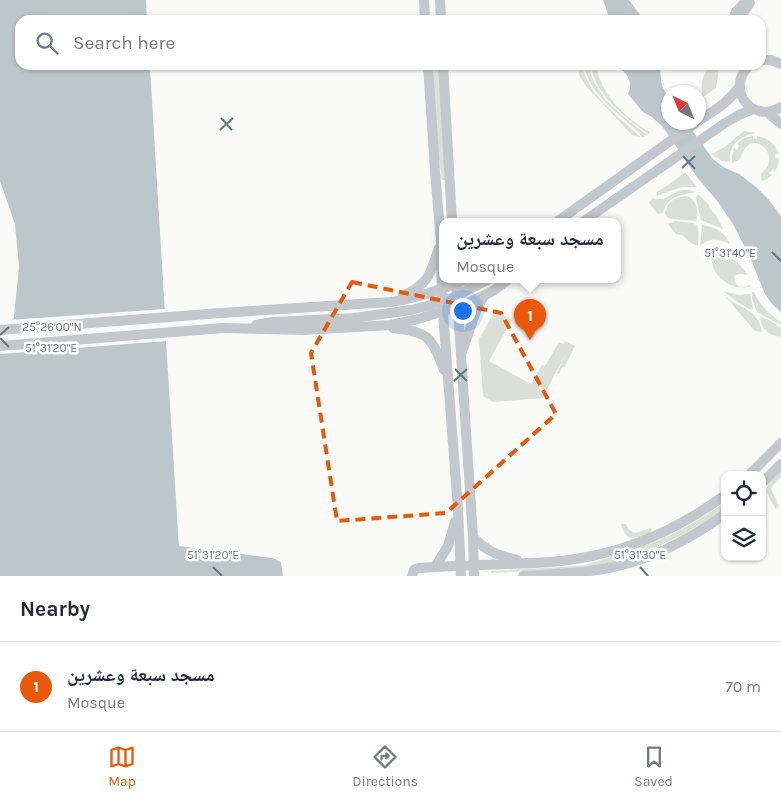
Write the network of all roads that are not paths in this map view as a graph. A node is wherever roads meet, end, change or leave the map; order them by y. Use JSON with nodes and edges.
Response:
{"nodes":[{"id":1,"x":424,"y":0,"type":"edge"},
{"id":2,"x":440,"y":0,"type":"edge"},
{"id":3,"x":747,"y":0,"type":"edge"},
{"id":4,"x":752,"y":0,"type":"edge"},
{"id":5,"x":425,"y":15,"type":"edge"},
{"id":6,"x":441,"y":15,"type":"edge"},
{"id":7,"x":735,"y":15,"type":"edge"},
{"id":8,"x":744,"y":15,"type":"edge"},
{"id":9,"x":766,"y":59,"type":"edge"},
{"id":10,"x":781,"y":64,"type":"edge"},
{"id":11,"x":428,"y":70,"type":"edge"},
{"id":12,"x":443,"y":70,"type":"edge"},
{"id":13,"x":745,"y":70,"type":"edge"},
{"id":14,"x":740,"y":86,"type":"junction"},
{"id":15,"x":781,"y":107,"type":"edge"},
{"id":16,"x":754,"y":109,"type":"junction"},
{"id":17,"x":767,"y":112,"type":"junction"},
{"id":18,"x":706,"y":116,"type":"edge"},
{"id":19,"x":781,"y":124,"type":"edge"},
{"id":20,"x":686,"y":130,"type":"edge"},
{"id":21,"x":452,"y":218,"type":"edge"},
{"id":22,"x":562,"y":218,"type":"edge"},
{"id":23,"x":588,"y":218,"type":"edge"},
{"id":24,"x":439,"y":219,"type":"edge"},
{"id":25,"x":439,"y":248,"type":"edge"},
{"id":26,"x":442,"y":283,"type":"edge"},
{"id":27,"x":452,"y":283,"type":"edge"},
{"id":28,"x":455,"y":283,"type":"edge"},
{"id":29,"x":456,"y":283,"type":"edge"},
{"id":30,"x":481,"y":283,"type":"edge"},
{"id":31,"x":504,"y":283,"type":"edge"},
{"id":32,"x":442,"y":289,"type":"junction"},
{"id":33,"x":457,"y":295,"type":"junction"},
{"id":34,"x":485,"y":295,"type":"junction"},
{"id":35,"x":442,"y":300,"type":"junction"},
{"id":36,"x":391,"y":302,"type":"junction"},
{"id":37,"x":458,"y":307,"type":"junction"},
{"id":38,"x":443,"y":312,"type":"junction"},
{"id":39,"x":378,"y":326,"type":"junction"},
{"id":40,"x":246,"y":328,"type":"junction"},
{"id":41,"x":0,"y":330,"type":"edge"},
{"id":42,"x":0,"y":346,"type":"edge"},
{"id":43,"x":461,"y":358,"type":"junction"},
{"id":44,"x":448,"y":378,"type":"junction"},
{"id":45,"x":781,"y":443,"type":"edge"},
{"id":46,"x":781,"y":464,"type":"edge"},
{"id":47,"x":753,"y":471,"type":"edge"},
{"id":48,"x":766,"y":479,"type":"edge"},
{"id":49,"x":721,"y":498,"type":"edge"},
{"id":50,"x":458,"y":509,"type":"junction"},
{"id":51,"x":722,"y":516,"type":"edge"},
{"id":52,"x":473,"y":537,"type":"junction"},
{"id":53,"x":530,"y":563,"type":"junction"},
{"id":54,"x":474,"y":565,"type":"junction"},
{"id":55,"x":434,"y":567,"type":"junction"},
{"id":56,"x":461,"y":571,"type":"edge"},
{"id":57,"x":412,"y":576,"type":"edge"},
{"id":58,"x":474,"y":576,"type":"edge"},
{"id":59,"x":523,"y":576,"type":"edge"},
{"id":60,"x":533,"y":576,"type":"edge"}],
"edges":[{"from":1,"to":5,"type":"street"},
{"from":2,"to":6,"type":"street"},
{"from":3,"to":7,"type":"street"},
{"from":4,"to":8,"type":"street"},
{"from":9,"to":10,"type":"street"},
{"from":11,"to":24,"type":"street"},
{"from":12,"to":21,"type":"street"},
{"from":13,"to":14,"type":"street"},
{"from":14,"to":16,"type":"street"},
{"from":14,"to":18,"type":"street"},
{"from":15,"to":17,"type":"street"},
{"from":16,"to":17,"type":"street"},
{"from":16,"to":23,"type":"street"},
{"from":17,"to":19,"type":"street"},
{"from":20,"to":22,"type":"street"},
{"from":25,"to":36,"type":"street"},
{"from":26,"to":32,"type":"street"},
{"from":27,"to":32,"type":"street"},
{"from":28,"to":35,"type":"street"},
{"from":29,"to":33,"type":"street"},
{"from":30,"to":33,"type":"street"},
{"from":31,"to":34,"type":"street"},
{"from":32,"to":35,"type":"street"},
{"from":32,"to":36,"type":"street"},
{"from":33,"to":37,"type":"street"},
{"from":33,"to":38,"type":"street"},
{"from":34,"to":37,"type":"street"},
{"from":34,"to":43,"type":"street"},
{"from":35,"to":38,"type":"street"},
{"from":35,"to":40,"type":"street"},
{"from":36,"to":41,"type":"street"},
{"from":37,"to":38,"type":"street"},
{"from":37,"to":43,"type":"street"},
{"from":38,"to":39,"type":"street"},
{"from":38,"to":44,"type":"street"},
{"from":39,"to":40,"type":"street"},
{"from":39,"to":44,"type":"street"},
{"from":40,"to":42,"type":"street"},
{"from":43,"to":52,"type":"street"},
{"from":44,"to":50,"type":"street"},
{"from":45,"to":47,"type":"street"},
{"from":46,"to":48,"type":"street"},
{"from":49,"to":53,"type":"street"},
{"from":50,"to":55,"type":"street"},
{"from":50,"to":56,"type":"street"},
{"from":51,"to":60,"type":"street"},
{"from":52,"to":53,"type":"street"},
{"from":52,"to":54,"type":"street"},
{"from":53,"to":54,"type":"street"},
{"from":54,"to":56,"type":"street"},
{"from":54,"to":58,"type":"street"},
{"from":55,"to":56,"type":"street"},
{"from":55,"to":57,"type":"street"},
{"from":59,"to":60,"type":"street"}]}
